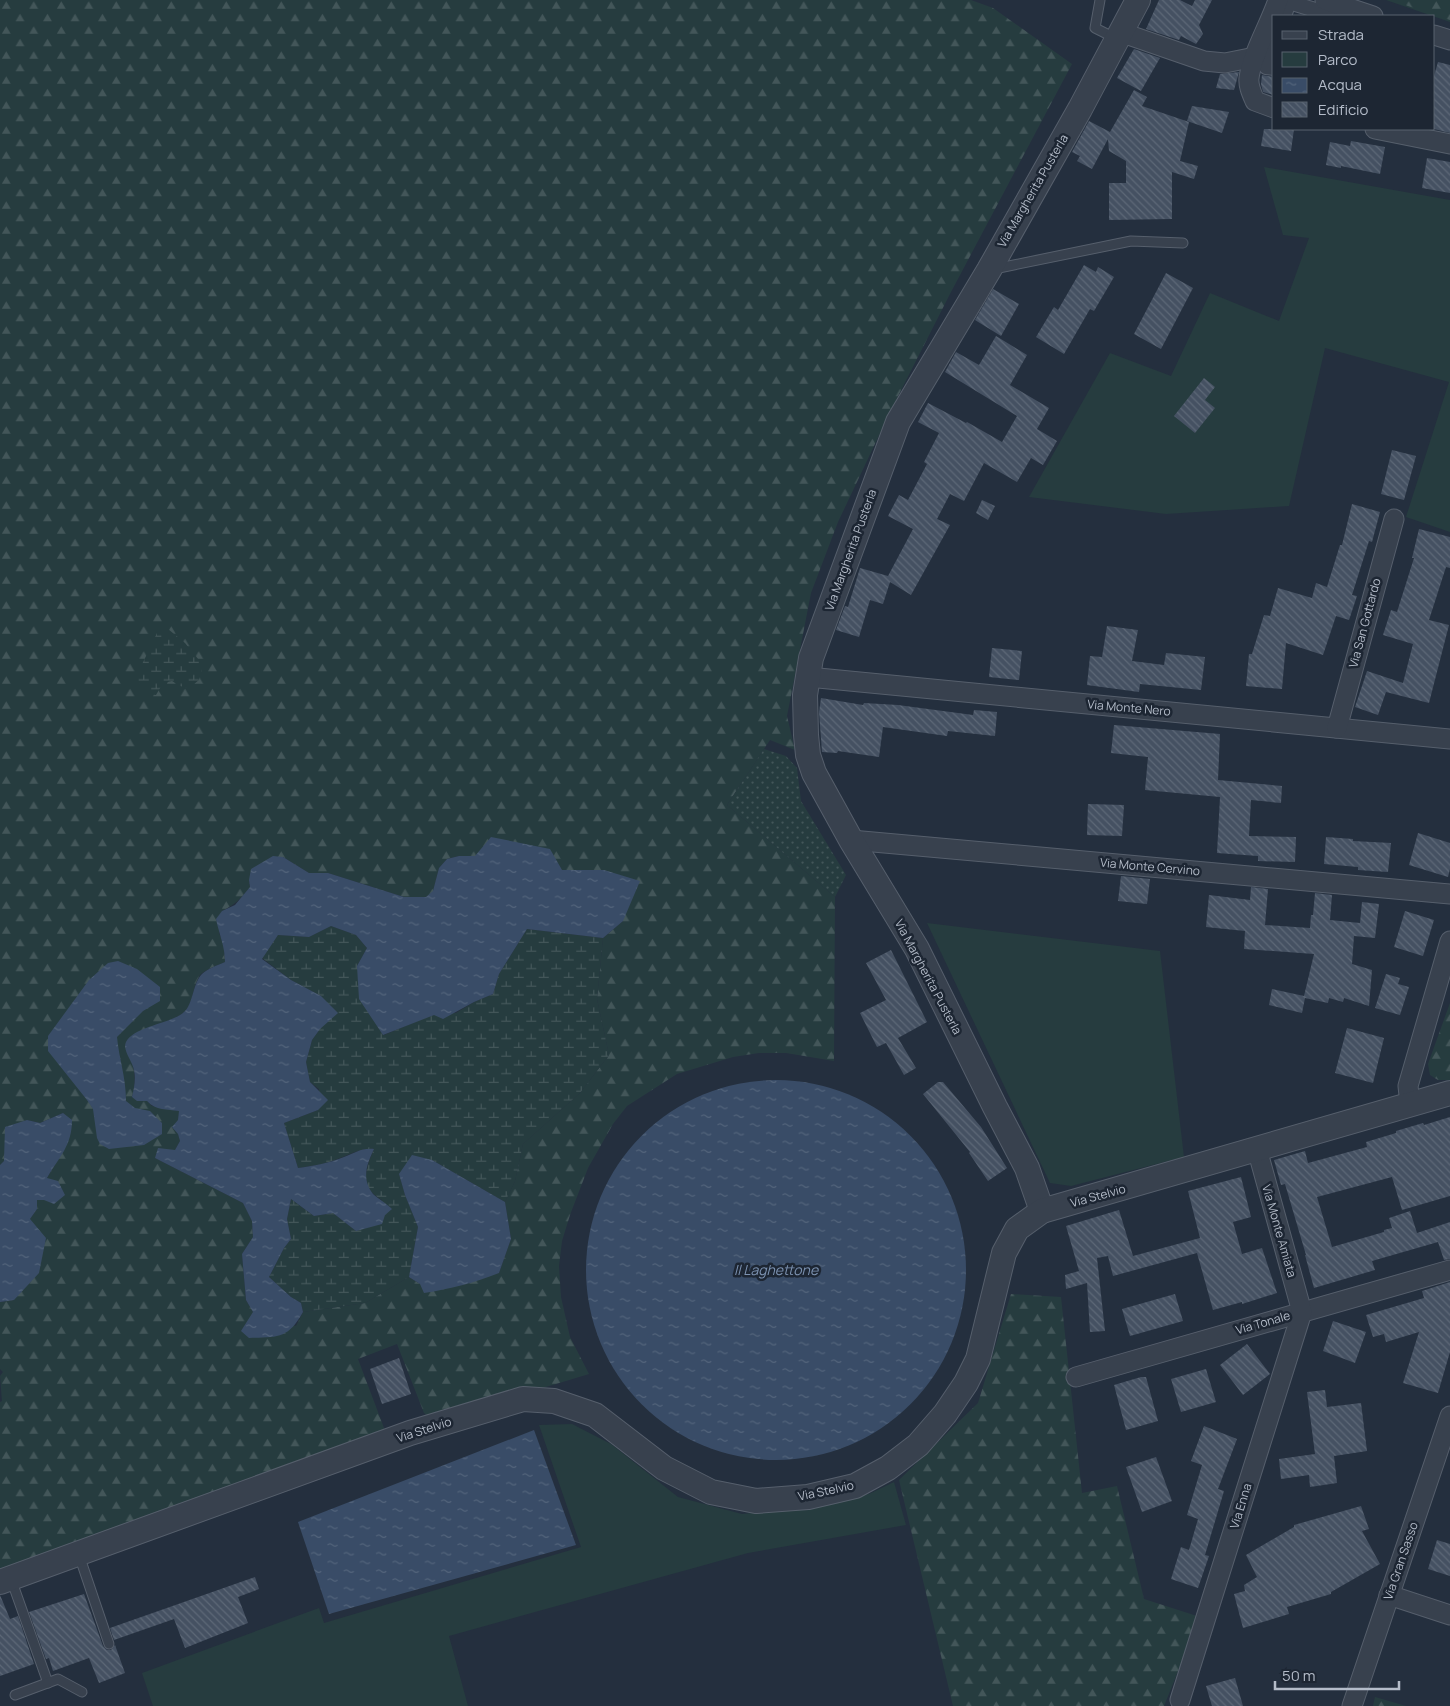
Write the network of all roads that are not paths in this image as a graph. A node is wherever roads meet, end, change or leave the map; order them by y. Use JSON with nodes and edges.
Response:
{"nodes":[{"id":1,"x":1100,"y":0,"type":"edge"},
{"id":2,"x":1138,"y":0,"type":"edge"},
{"id":3,"x":1278,"y":0,"type":"edge"},
{"id":4,"x":1325,"y":0,"type":"edge"},
{"id":5,"x":1276,"y":15,"type":"edge"},
{"id":6,"x":1279,"y":15,"type":"edge"},
{"id":7,"x":1332,"y":15,"type":"edge"},
{"id":8,"x":1362,"y":15,"type":"edge"},
{"id":9,"x":1272,"y":26,"type":"edge"},
{"id":10,"x":1435,"y":35,"type":"edge"},
{"id":11,"x":1118,"y":37,"type":"junction"},
{"id":12,"x":1450,"y":40,"type":"edge"},
{"id":13,"x":1272,"y":51,"type":"edge"},
{"id":14,"x":1255,"y":57,"type":"junction"},
{"id":15,"x":1272,"y":68,"type":"edge"},
{"id":16,"x":1272,"y":107,"type":"edge"},
{"id":17,"x":1380,"y":130,"type":"edge"},
{"id":18,"x":1450,"y":144,"type":"edge"},
{"id":19,"x":1182,"y":242,"type":"dead end"},
{"id":20,"x":989,"y":270,"type":"junction"},
{"id":21,"x":1394,"y":518,"type":"dead end"},
{"id":22,"x":808,"y":677,"type":"junction"},
{"id":23,"x":1337,"y":728,"type":"junction"},
{"id":24,"x":1450,"y":738,"type":"edge"},
{"id":25,"x":850,"y":840,"type":"junction"},
{"id":26,"x":1450,"y":894,"type":"edge"},
{"id":27,"x":1450,"y":941,"type":"edge"},
{"id":28,"x":1450,"y":1093,"type":"edge"},
{"id":29,"x":1410,"y":1104,"type":"junction"},
{"id":30,"x":1257,"y":1149,"type":"junction"},
{"id":31,"x":1042,"y":1211,"type":"junction"},
{"id":32,"x":1450,"y":1270,"type":"edge"},
{"id":33,"x":1302,"y":1312,"type":"junction"},
{"id":34,"x":1076,"y":1377,"type":"dead end"},
{"id":35,"x":1450,"y":1416,"type":"edge"},
{"id":36,"x":76,"y":1555,"type":"junction"},
{"id":37,"x":6,"y":1580,"type":"edge"},
{"id":38,"x":1389,"y":1595,"type":"junction"},
{"id":39,"x":1450,"y":1615,"type":"edge"},
{"id":40,"x":109,"y":1644,"type":"dead end"},
{"id":41,"x":48,"y":1683,"type":"junction"},
{"id":42,"x":82,"y":1692,"type":"dead end"},
{"id":43,"x":15,"y":1695,"type":"dead end"},
{"id":44,"x":1180,"y":1700,"type":"dead end"},
{"id":45,"x":1352,"y":1706,"type":"edge"}],
"edges":[{"from":1,"to":11,"type":"lane"},
{"from":2,"to":11,"type":"street","name":"Via Margherita Pusterla"},
{"from":3,"to":5,"type":"street"},
{"from":4,"to":8,"type":"street"},
{"from":6,"to":7,"type":"street"},
{"from":9,"to":14,"type":"street"},
{"from":10,"to":12,"type":"street"},
{"from":11,"to":14,"type":"street"},
{"from":11,"to":20,"type":"street","name":"Via Margherita Pusterla"},
{"from":13,"to":15,"type":"street"},
{"from":14,"to":16,"type":"street"},
{"from":17,"to":18,"type":"street"},
{"from":19,"to":20,"type":"lane"},
{"from":20,"to":22,"type":"street","name":"Via Margherita Pusterla"},
{"from":21,"to":23,"type":"street","name":"Via San Gottardo"},
{"from":22,"to":23,"type":"street","name":"Via Monte Nero"},
{"from":22,"to":25,"type":"street","name":"Via Margherita Pusterla"},
{"from":23,"to":24,"type":"street","name":"Via Monte Nero"},
{"from":25,"to":26,"type":"street","name":"Via Monte Cervino"},
{"from":25,"to":31,"type":"street","name":"Via Margherita Pusterla"},
{"from":27,"to":29,"type":"street"},
{"from":28,"to":29,"type":"street","name":"Via Stelvio"},
{"from":29,"to":30,"type":"street","name":"Via Stelvio"},
{"from":30,"to":31,"type":"street","name":"Via Stelvio"},
{"from":30,"to":33,"type":"street","name":"Via Monte Amiata"},
{"from":31,"to":36,"type":"street","name":"Via Stelvio"},
{"from":32,"to":33,"type":"street","name":"Via Tonale"},
{"from":33,"to":34,"type":"street","name":"Via Tonale"},
{"from":33,"to":44,"type":"street","name":"Via Enna"},
{"from":35,"to":38,"type":"street","name":"Via Gran Sasso"},
{"from":36,"to":37,"type":"street","name":"Via Stelvio"},
{"from":36,"to":40,"type":"lane"},
{"from":37,"to":41,"type":"lane"},
{"from":38,"to":39,"type":"street"},
{"from":38,"to":45,"type":"street","name":"Via Gran Sasso"},
{"from":41,"to":42,"type":"lane"},
{"from":41,"to":43,"type":"lane"}]}
